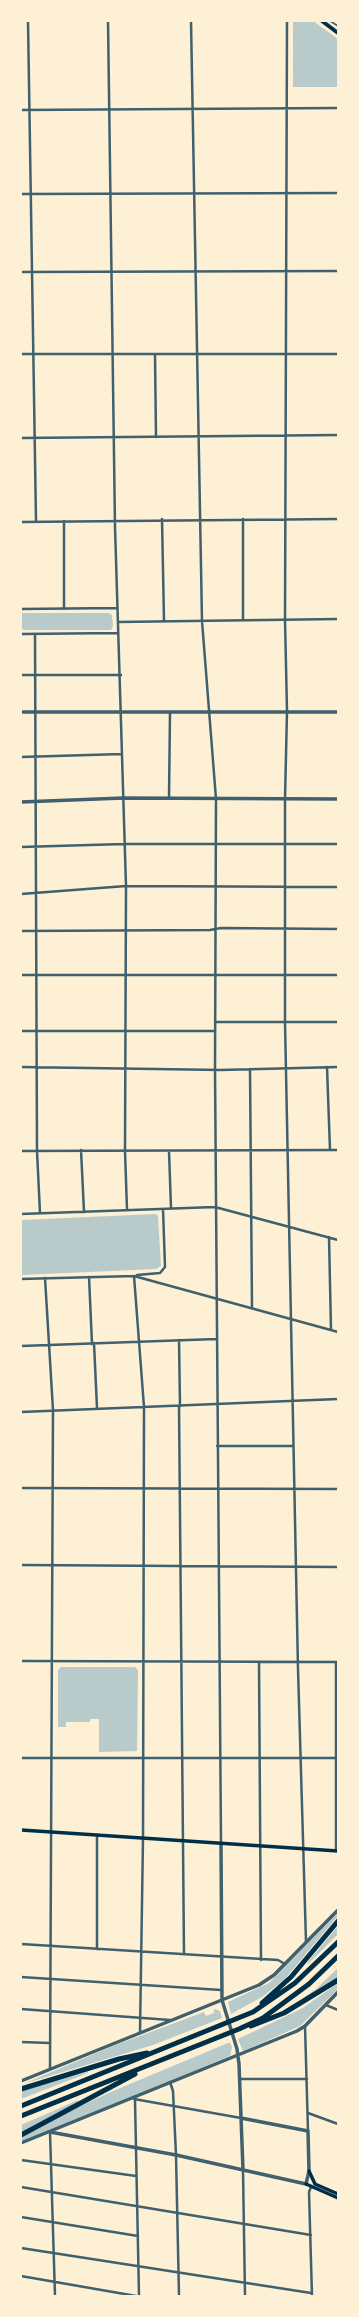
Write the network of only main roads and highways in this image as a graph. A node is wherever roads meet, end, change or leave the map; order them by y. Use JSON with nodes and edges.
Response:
{"nodes":[{"id":1,"x":322,"y":21,"type":"edge"},
{"id":2,"x":338,"y":33,"type":"edge"},
{"id":3,"x":21,"y":1830,"type":"edge"},
{"id":4,"x":337,"y":1851,"type":"edge"},
{"id":5,"x":338,"y":1921,"type":"edge"},
{"id":6,"x":338,"y":1942,"type":"edge"},
{"id":7,"x":338,"y":1956,"type":"edge"},
{"id":8,"x":338,"y":1980,"type":"edge"},
{"id":9,"x":253,"y":2012,"type":"junction"},
{"id":10,"x":239,"y":2030,"type":"junction"},
{"id":11,"x":162,"y":2050,"type":"junction"},
{"id":12,"x":152,"y":2064,"type":"junction"},
{"id":13,"x":21,"y":2089,"type":"edge"},
{"id":14,"x":21,"y":2106,"type":"edge"},
{"id":15,"x":21,"y":2116,"type":"edge"},
{"id":16,"x":21,"y":2135,"type":"edge"},
{"id":17,"x":309,"y":2171,"type":"road end"},
{"id":18,"x":306,"y":2184,"type":"road end"},
{"id":19,"x":338,"y":2194,"type":"edge"},
{"id":20,"x":338,"y":2198,"type":"edge"}],
"edges":[{"from":1,"to":2,"type":"main road"},
{"from":3,"to":4,"type":"main road"},
{"from":5,"to":9,"type":"highway"},
{"from":6,"to":9,"type":"highway"},
{"from":7,"to":10,"type":"highway"},
{"from":8,"to":10,"type":"highway"},
{"from":9,"to":11,"type":"highway"},
{"from":10,"to":12,"type":"highway"},
{"from":11,"to":13,"type":"highway"},
{"from":11,"to":14,"type":"highway"},
{"from":12,"to":15,"type":"highway"},
{"from":12,"to":16,"type":"highway"},
{"from":17,"to":19,"type":"main road"},
{"from":18,"to":20,"type":"main road"}]}
